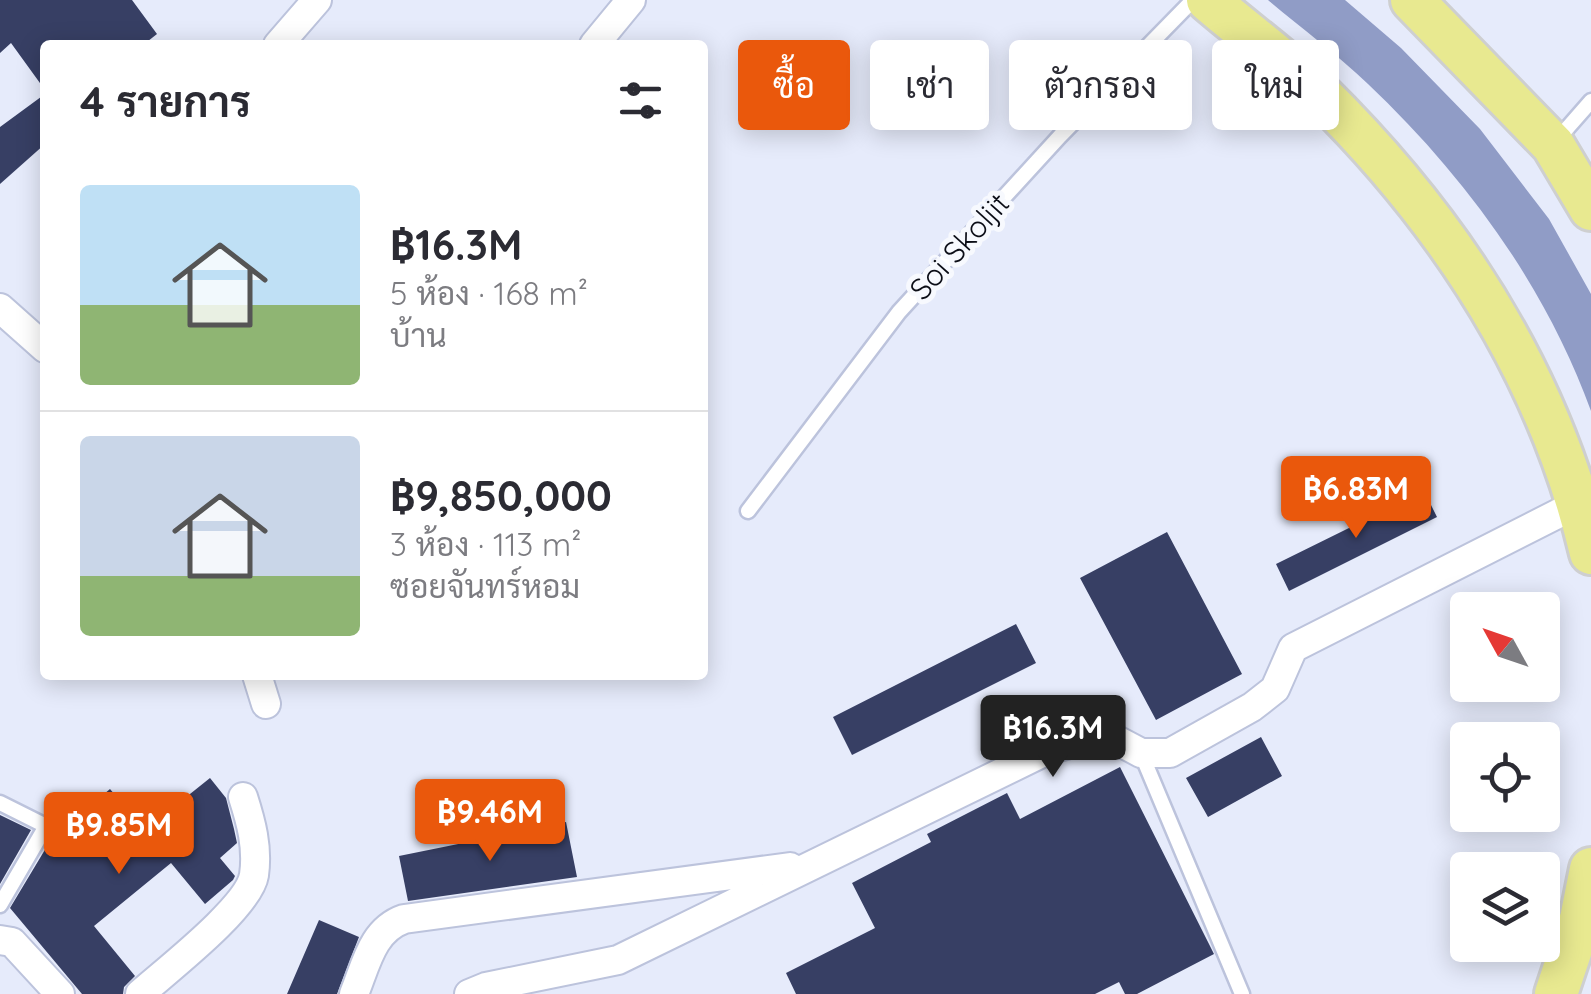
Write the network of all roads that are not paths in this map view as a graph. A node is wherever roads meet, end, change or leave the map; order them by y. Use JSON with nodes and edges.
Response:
{"nodes":[{"id":1,"x":317,"y":0,"type":"edge"},
{"id":2,"x":631,"y":0,"type":"edge"},
{"id":3,"x":1193,"y":0,"type":"edge"},
{"id":4,"x":1208,"y":0,"type":"edge"},
{"id":5,"x":1412,"y":0,"type":"edge"},
{"id":6,"x":282,"y":40,"type":"edge"},
{"id":7,"x":598,"y":40,"type":"edge"},
{"id":8,"x":1591,"y":101,"type":"edge"},
{"id":9,"x":1552,"y":145,"type":"junction"},
{"id":10,"x":1591,"y":210,"type":"edge"},
{"id":11,"x":3,"y":314,"type":"edge"},
{"id":12,"x":40,"y":344,"type":"edge"},
{"id":13,"x":1579,"y":503,"type":"junction"},
{"id":14,"x":748,"y":511,"type":"dead end"},
{"id":15,"x":1591,"y":553,"type":"edge"},
{"id":16,"x":258,"y":680,"type":"edge"},
{"id":17,"x":266,"y":704,"type":"dead end"},
{"id":18,"x":1141,"y":752,"type":"junction"},
{"id":19,"x":243,"y":796,"type":"dead end"},
{"id":20,"x":0,"y":802,"type":"edge"},
{"id":21,"x":816,"y":863,"type":"junction"},
{"id":22,"x":1591,"y":869,"type":"edge"},
{"id":23,"x":0,"y":905,"type":"edge"},
{"id":24,"x":0,"y":940,"type":"edge"},
{"id":25,"x":60,"y":994,"type":"edge"},
{"id":26,"x":140,"y":994,"type":"edge"},
{"id":27,"x":354,"y":994,"type":"edge"},
{"id":28,"x":469,"y":994,"type":"edge"},
{"id":29,"x":1242,"y":994,"type":"edge"},
{"id":30,"x":1556,"y":994,"type":"edge"}],
"edges":[{"from":1,"to":6,"type":"street"},
{"from":2,"to":7,"type":"street"},
{"from":3,"to":14,"type":"lane","name":"Soi Skoljit"},
{"from":4,"to":13,"type":"main road"},
{"from":5,"to":9,"type":"main road"},
{"from":8,"to":9,"type":"lane"},
{"from":9,"to":10,"type":"main road"},
{"from":11,"to":12,"type":"street"},
{"from":13,"to":15,"type":"main road"},
{"from":13,"to":18,"type":"street"},
{"from":16,"to":17,"type":"street"},
{"from":18,"to":21,"type":"street"},
{"from":18,"to":29,"type":"lane"},
{"from":19,"to":26,"type":"street"},
{"from":20,"to":23,"type":"lane"},
{"from":21,"to":27,"type":"street"},
{"from":21,"to":28,"type":"street"},
{"from":22,"to":30,"type":"main road"},
{"from":24,"to":25,"type":"street"}]}
